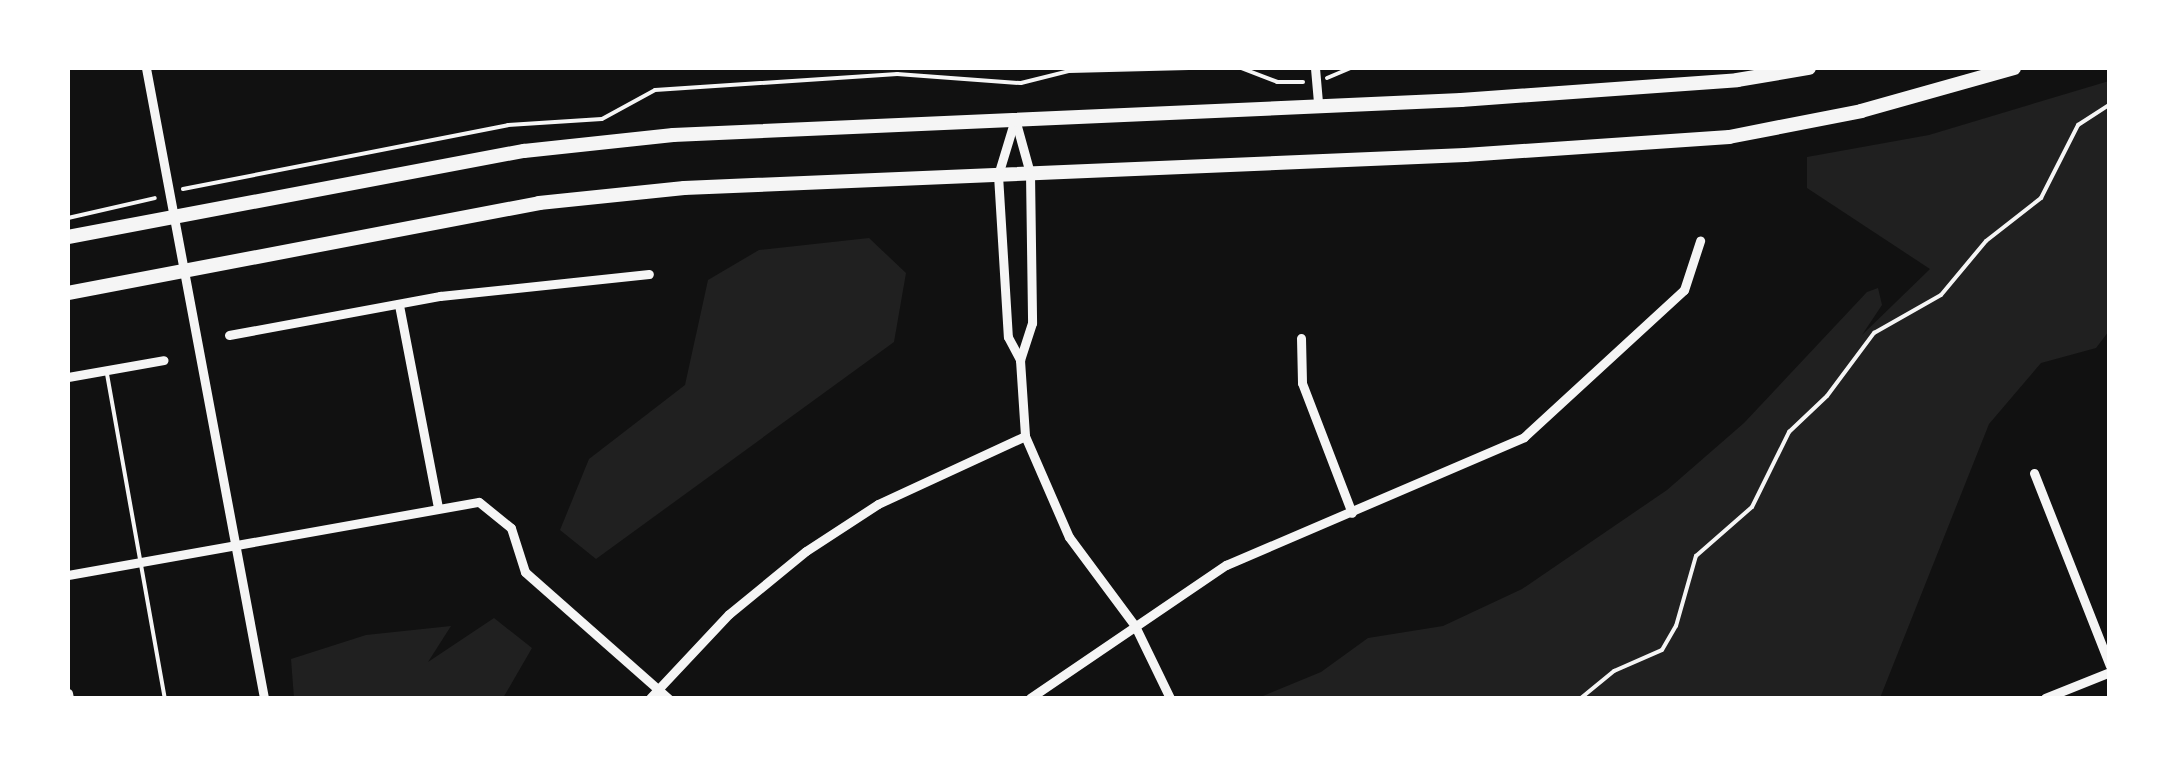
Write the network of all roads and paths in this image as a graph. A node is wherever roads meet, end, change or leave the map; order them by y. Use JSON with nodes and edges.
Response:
{"nodes":[{"id":1,"x":146,"y":68,"type":"edge"},
{"id":2,"x":1190,"y":68,"type":"edge"},
{"id":3,"x":1241,"y":68,"type":"edge"},
{"id":4,"x":1316,"y":68,"type":"edge"},
{"id":5,"x":1350,"y":68,"type":"edge"},
{"id":6,"x":1809,"y":68,"type":"edge"},
{"id":7,"x":2014,"y":68,"type":"edge"},
{"id":8,"x":1316,"y":80,"type":"junction"},
{"id":9,"x":2110,"y":104,"type":"edge"},
{"id":10,"x":1318,"y":106,"type":"junction"},
{"id":11,"x":1015,"y":118,"type":"junction"},
{"id":12,"x":1030,"y":174,"type":"junction"},
{"id":13,"x":998,"y":175,"type":"junction"},
{"id":14,"x":170,"y":193,"type":"junction"},
{"id":15,"x":175,"y":216,"type":"junction"},
{"id":16,"x":68,"y":218,"type":"edge"},
{"id":17,"x":68,"y":237,"type":"edge"},
{"id":18,"x":1700,"y":241,"type":"dead end"},
{"id":19,"x":184,"y":272,"type":"junction"},
{"id":20,"x":650,"y":274,"type":"dead end"},
{"id":21,"x":68,"y":294,"type":"edge"},
{"id":22,"x":399,"y":305,"type":"junction"},
{"id":23,"x":230,"y":335,"type":"dead end"},
{"id":24,"x":1301,"y":338,"type":"dead end"},
{"id":25,"x":164,"y":360,"type":"dead end"},
{"id":26,"x":1020,"y":360,"type":"junction"},
{"id":27,"x":106,"y":370,"type":"junction"},
{"id":28,"x":68,"y":377,"type":"edge"},
{"id":29,"x":1026,"y":436,"type":"junction"},
{"id":30,"x":2034,"y":473,"type":"dead end"},
{"id":31,"x":438,"y":507,"type":"junction"},
{"id":32,"x":1352,"y":512,"type":"junction"},
{"id":33,"x":234,"y":545,"type":"junction"},
{"id":34,"x":140,"y":563,"type":"junction"},
{"id":35,"x":68,"y":575,"type":"edge"},
{"id":36,"x":1134,"y":626,"type":"junction"},
{"id":37,"x":2110,"y":669,"type":"edge"},
{"id":38,"x":654,"y":694,"type":"edge"},
{"id":39,"x":165,"y":698,"type":"edge"},
{"id":40,"x":264,"y":698,"type":"edge"},
{"id":41,"x":668,"y":698,"type":"edge"},
{"id":42,"x":1030,"y":698,"type":"edge"},
{"id":43,"x":1170,"y":698,"type":"edge"},
{"id":44,"x":1581,"y":698,"type":"edge"},
{"id":45,"x":2045,"y":698,"type":"edge"}],
"edges":[{"from":1,"to":14,"type":"street"},
{"from":2,"to":14,"type":"path"},
{"from":3,"to":8,"type":"path"},
{"from":4,"to":8,"type":"street"},
{"from":5,"to":8,"type":"path"},
{"from":6,"to":10,"type":"main road"},
{"from":7,"to":12,"type":"main road"},
{"from":8,"to":10,"type":"street"},
{"from":9,"to":44,"type":"path"},
{"from":10,"to":11,"type":"main road"},
{"from":11,"to":12,"type":"street"},
{"from":11,"to":13,"type":"street"},
{"from":11,"to":15,"type":"main road"},
{"from":12,"to":13,"type":"main road"},
{"from":12,"to":26,"type":"street"},
{"from":13,"to":19,"type":"main road"},
{"from":13,"to":26,"type":"street"},
{"from":14,"to":15,"type":"street"},
{"from":14,"to":16,"type":"path"},
{"from":15,"to":17,"type":"main road"},
{"from":15,"to":19,"type":"street"},
{"from":18,"to":32,"type":"street"},
{"from":19,"to":21,"type":"main road"},
{"from":19,"to":33,"type":"street"},
{"from":20,"to":22,"type":"street"},
{"from":22,"to":23,"type":"street"},
{"from":22,"to":31,"type":"street"},
{"from":24,"to":32,"type":"street"},
{"from":25,"to":27,"type":"street"},
{"from":26,"to":29,"type":"street"},
{"from":27,"to":28,"type":"street"},
{"from":27,"to":34,"type":"lane"},
{"from":29,"to":36,"type":"street"},
{"from":29,"to":38,"type":"street"},
{"from":30,"to":37,"type":"street"},
{"from":31,"to":33,"type":"street"},
{"from":31,"to":38,"type":"street"},
{"from":32,"to":36,"type":"street"},
{"from":33,"to":34,"type":"street"},
{"from":33,"to":40,"type":"street"},
{"from":34,"to":35,"type":"street"},
{"from":34,"to":39,"type":"lane"},
{"from":36,"to":42,"type":"street"},
{"from":36,"to":43,"type":"street"},
{"from":37,"to":45,"type":"street"},
{"from":38,"to":41,"type":"street"}]}
